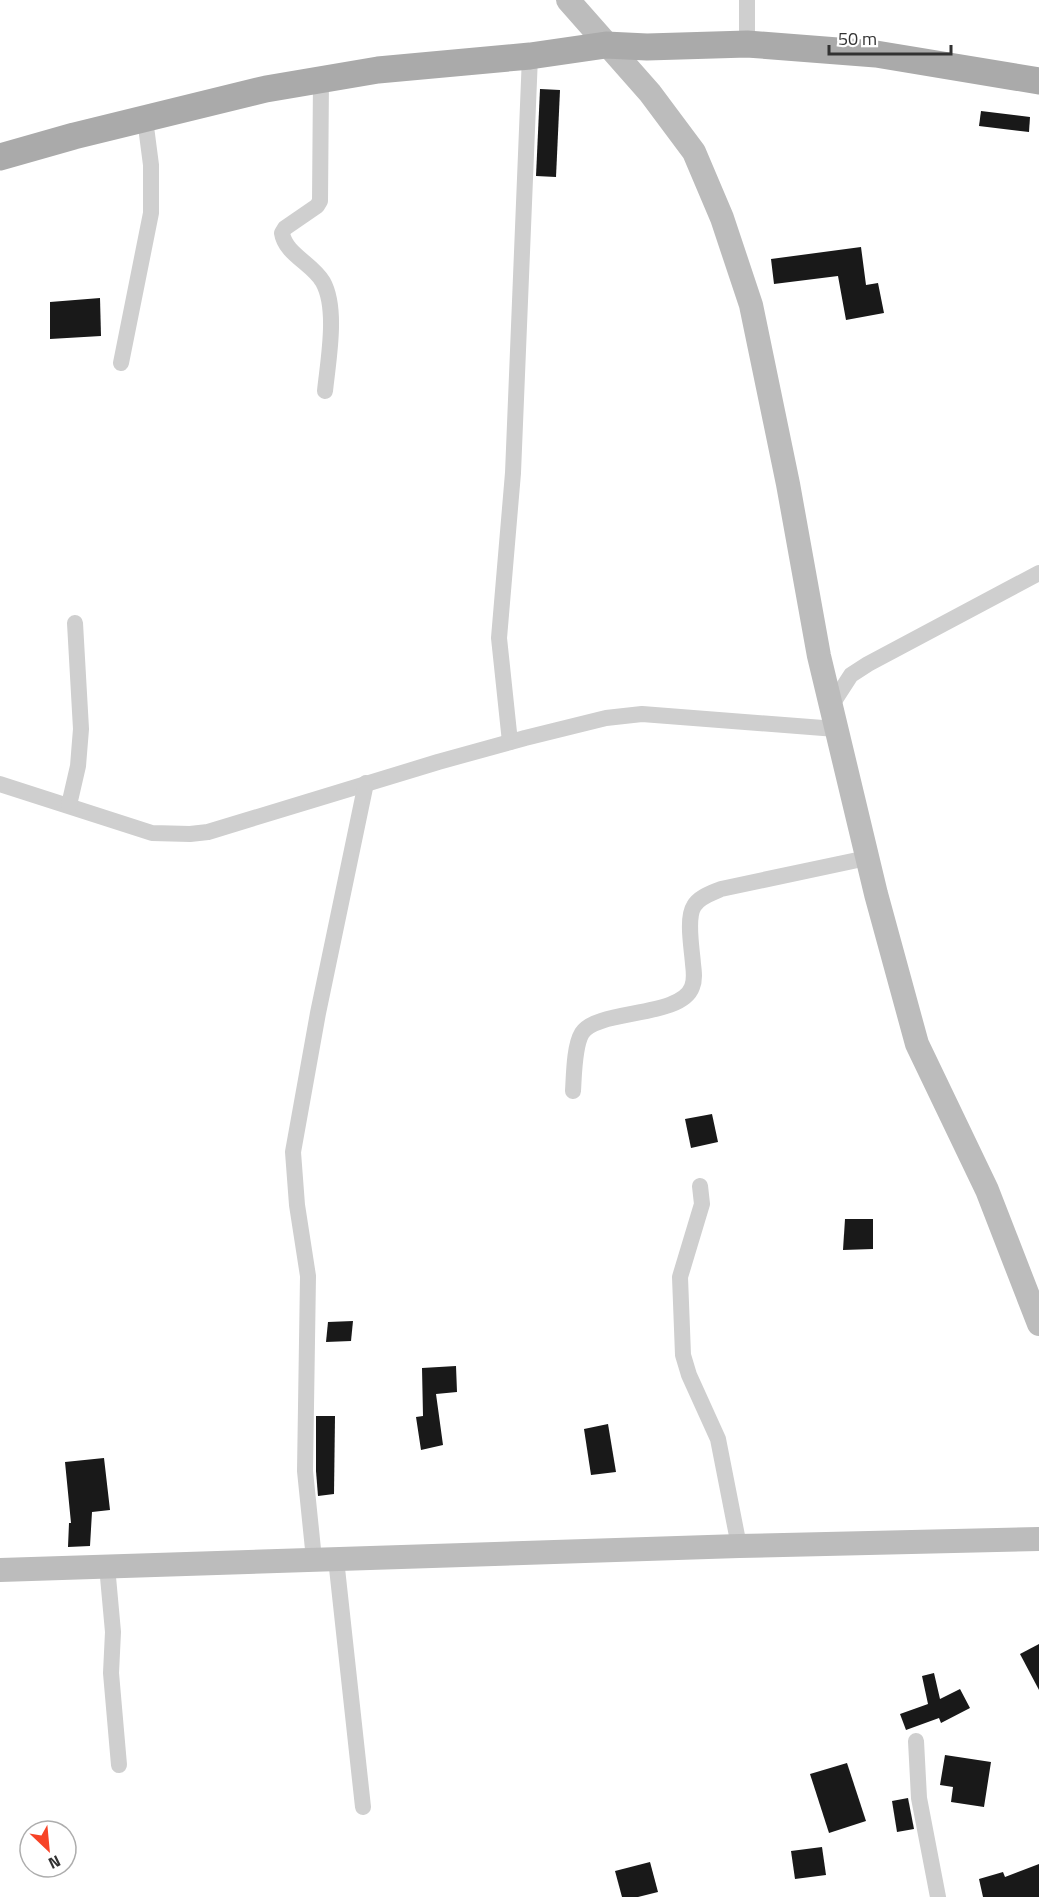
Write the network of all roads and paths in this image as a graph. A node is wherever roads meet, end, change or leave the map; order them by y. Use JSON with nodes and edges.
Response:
{"nodes":[{"id":1,"x":568,"y":0,"type":"edge"},
{"id":2,"x":747,"y":0,"type":"edge"},
{"id":3,"x":747,"y":44,"type":"junction"},
{"id":4,"x":606,"y":45,"type":"junction"},
{"id":5,"x":530,"y":56,"type":"junction"},
{"id":6,"x":321,"y":80,"type":"junction"},
{"id":7,"x":1039,"y":81,"type":"edge"},
{"id":8,"x":145,"y":119,"type":"junction"},
{"id":9,"x":0,"y":157,"type":"edge"},
{"id":10,"x":122,"y":363,"type":"dead end"},
{"id":11,"x":325,"y":391,"type":"dead end"},
{"id":12,"x":1039,"y":573,"type":"edge"},
{"id":13,"x":75,"y":623,"type":"dead end"},
{"id":14,"x":834,"y":717,"type":"junction"},
{"id":15,"x":510,"y":742,"type":"junction"},
{"id":16,"x":366,"y":783,"type":"junction"},
{"id":17,"x":0,"y":784,"type":"edge"},
{"id":18,"x":69,"y":805,"type":"junction"},
{"id":19,"x":867,"y":858,"type":"junction"},
{"id":20,"x":573,"y":1091,"type":"dead end"},
{"id":21,"x":700,"y":1186,"type":"dead end"},
{"id":22,"x":1039,"y":1324,"type":"edge"},
{"id":23,"x":1039,"y":1539,"type":"edge"},
{"id":24,"x":739,"y":1546,"type":"junction"},
{"id":25,"x":325,"y":1559,"type":"junction"},
{"id":26,"x":107,"y":1566,"type":"junction"},
{"id":27,"x":0,"y":1570,"type":"edge"},
{"id":28,"x":916,"y":1741,"type":"dead end"},
{"id":29,"x":119,"y":1766,"type":"dead end"},
{"id":30,"x":363,"y":1807,"type":"dead end"},
{"id":31,"x":938,"y":1897,"type":"edge"}],
"edges":[{"from":1,"to":4,"type":"main road"},
{"from":2,"to":3,"type":"street"},
{"from":3,"to":4,"type":"main road"},
{"from":3,"to":7,"type":"main road"},
{"from":4,"to":5,"type":"main road"},
{"from":4,"to":14,"type":"main road"},
{"from":5,"to":6,"type":"main road"},
{"from":5,"to":15,"type":"street"},
{"from":6,"to":8,"type":"main road"},
{"from":6,"to":11,"type":"street"},
{"from":8,"to":9,"type":"main road"},
{"from":8,"to":10,"type":"street"},
{"from":12,"to":14,"type":"street"},
{"from":13,"to":18,"type":"street"},
{"from":14,"to":15,"type":"street"},
{"from":14,"to":19,"type":"main road"},
{"from":15,"to":16,"type":"street"},
{"from":16,"to":18,"type":"street"},
{"from":16,"to":25,"type":"street"},
{"from":17,"to":18,"type":"street"},
{"from":19,"to":20,"type":"street"},
{"from":19,"to":22,"type":"main road"},
{"from":21,"to":24,"type":"street"},
{"from":23,"to":24,"type":"main road"},
{"from":24,"to":25,"type":"main road"},
{"from":25,"to":26,"type":"main road"},
{"from":25,"to":30,"type":"street"},
{"from":26,"to":27,"type":"main road"},
{"from":26,"to":29,"type":"street"},
{"from":28,"to":31,"type":"street"}]}
